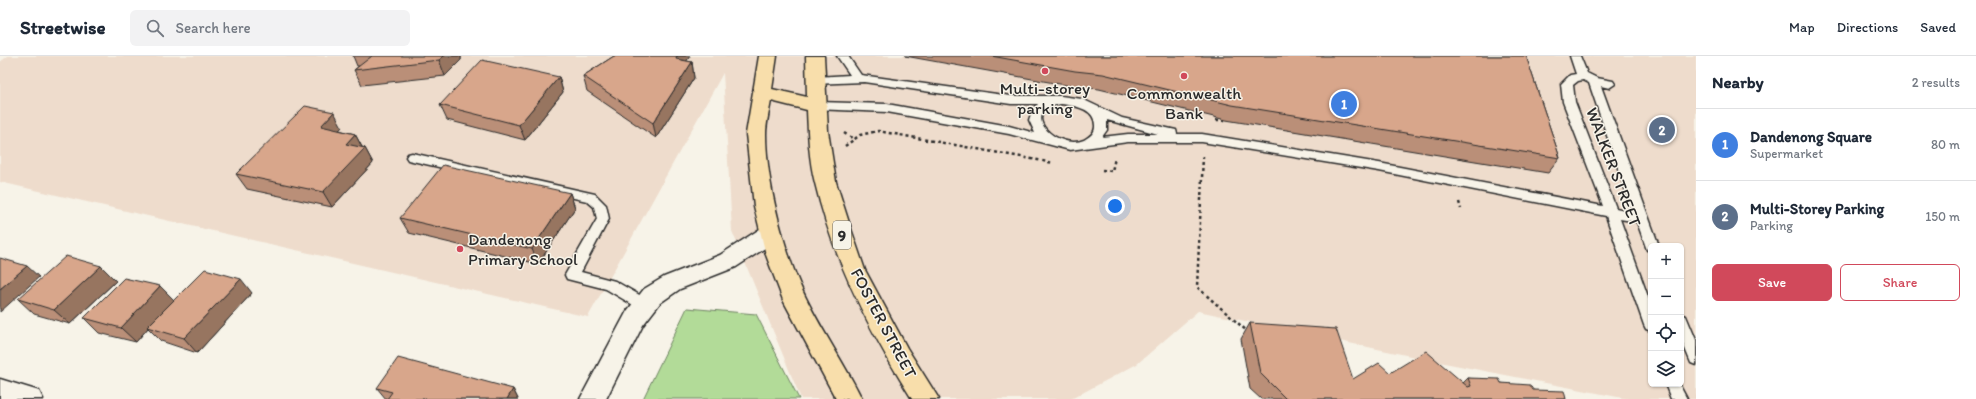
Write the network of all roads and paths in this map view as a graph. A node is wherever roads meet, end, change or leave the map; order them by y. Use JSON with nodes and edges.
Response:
{"nodes":[{"id":1,"x":768,"y":56,"type":"edge"},
{"id":2,"x":815,"y":56,"type":"edge"},
{"id":3,"x":842,"y":56,"type":"edge"},
{"id":4,"x":1575,"y":56,"type":"edge"},
{"id":5,"x":1582,"y":76,"type":"junction"},
{"id":6,"x":858,"y":78,"type":"junction"},
{"id":7,"x":816,"y":81,"type":"junction"},
{"id":8,"x":1594,"y":82,"type":"junction"},
{"id":9,"x":1609,"y":84,"type":"dead end"},
{"id":10,"x":762,"y":93,"type":"junction"},
{"id":11,"x":1055,"y":101,"type":"junction"},
{"id":12,"x":818,"y":106,"type":"junction"},
{"id":13,"x":1091,"y":108,"type":"junction"},
{"id":14,"x":1226,"y":120,"type":"dead end"},
{"id":15,"x":844,"y":133,"type":"dead end"},
{"id":16,"x":852,"y":138,"type":"junction"},
{"id":17,"x":1197,"y":138,"type":"junction"},
{"id":18,"x":1056,"y":142,"type":"junction"},
{"id":19,"x":1090,"y":143,"type":"junction"},
{"id":20,"x":844,"y":149,"type":"dead end"},
{"id":21,"x":412,"y":157,"type":"dead end"},
{"id":22,"x":1058,"y":163,"type":"dead end"},
{"id":23,"x":1610,"y":211,"type":"junction"},
{"id":24,"x":1642,"y":218,"type":"junction"},
{"id":25,"x":771,"y":233,"type":"junction"},
{"id":26,"x":1651,"y":243,"type":"edge"},
{"id":27,"x":645,"y":305,"type":"junction"},
{"id":28,"x":1648,"y":317,"type":"edge"},
{"id":29,"x":1684,"y":328,"type":"edge"},
{"id":30,"x":1250,"y":333,"type":"edge"},
{"id":31,"x":1695,"y":355,"type":"edge"},
{"id":32,"x":0,"y":390,"type":"edge"},
{"id":33,"x":30,"y":399,"type":"edge"},
{"id":34,"x":593,"y":399,"type":"edge"},
{"id":35,"x":849,"y":399,"type":"edge"},
{"id":36,"x":926,"y":399,"type":"edge"}],
"edges":[{"from":1,"to":10,"type":"highway"},
{"from":2,"to":7,"type":"highway","name":"FOSTER STREET","number":"9"},
{"from":3,"to":6,"type":"lane"},
{"from":4,"to":5,"type":"lane"},
{"from":5,"to":8,"type":"lane","name":"WALKER STREET"},
{"from":5,"to":23,"type":"lane","name":"WALKER STREET"},
{"from":6,"to":7,"type":"lane"},
{"from":6,"to":11,"type":"lane"},
{"from":7,"to":10,"type":"highway"},
{"from":7,"to":12,"type":"highway","name":"FOSTER STREET","number":"9"},
{"from":8,"to":9,"type":"lane"},
{"from":8,"to":24,"type":"lane","name":"WALKER STREET"},
{"from":10,"to":12,"type":"highway"},
{"from":10,"to":25,"type":"highway"},
{"from":11,"to":13,"type":"lane"},
{"from":11,"to":18,"type":"lane"},
{"from":12,"to":18,"type":"lane"},
{"from":12,"to":36,"type":"highway","name":"FOSTER STREET","number":"9"},
{"from":13,"to":17,"type":"lane"},
{"from":13,"to":19,"type":"lane"},
{"from":14,"to":17,"type":"path"},
{"from":15,"to":16,"type":"path"},
{"from":16,"to":20,"type":"path"},
{"from":16,"to":22,"type":"path"},
{"from":17,"to":19,"type":"lane"},
{"from":17,"to":23,"type":"lane"},
{"from":17,"to":30,"type":"path"},
{"from":18,"to":19,"type":"lane"},
{"from":21,"to":27,"type":"lane"},
{"from":23,"to":24,"type":"lane"},
{"from":23,"to":28,"type":"lane","name":"WALKER STREET"},
{"from":24,"to":26,"type":"lane","name":"WALKER STREET"},
{"from":25,"to":27,"type":"street"},
{"from":25,"to":35,"type":"highway"},
{"from":27,"to":34,"type":"street"},
{"from":29,"to":31,"type":"lane"},
{"from":32,"to":33,"type":"street"}]}
